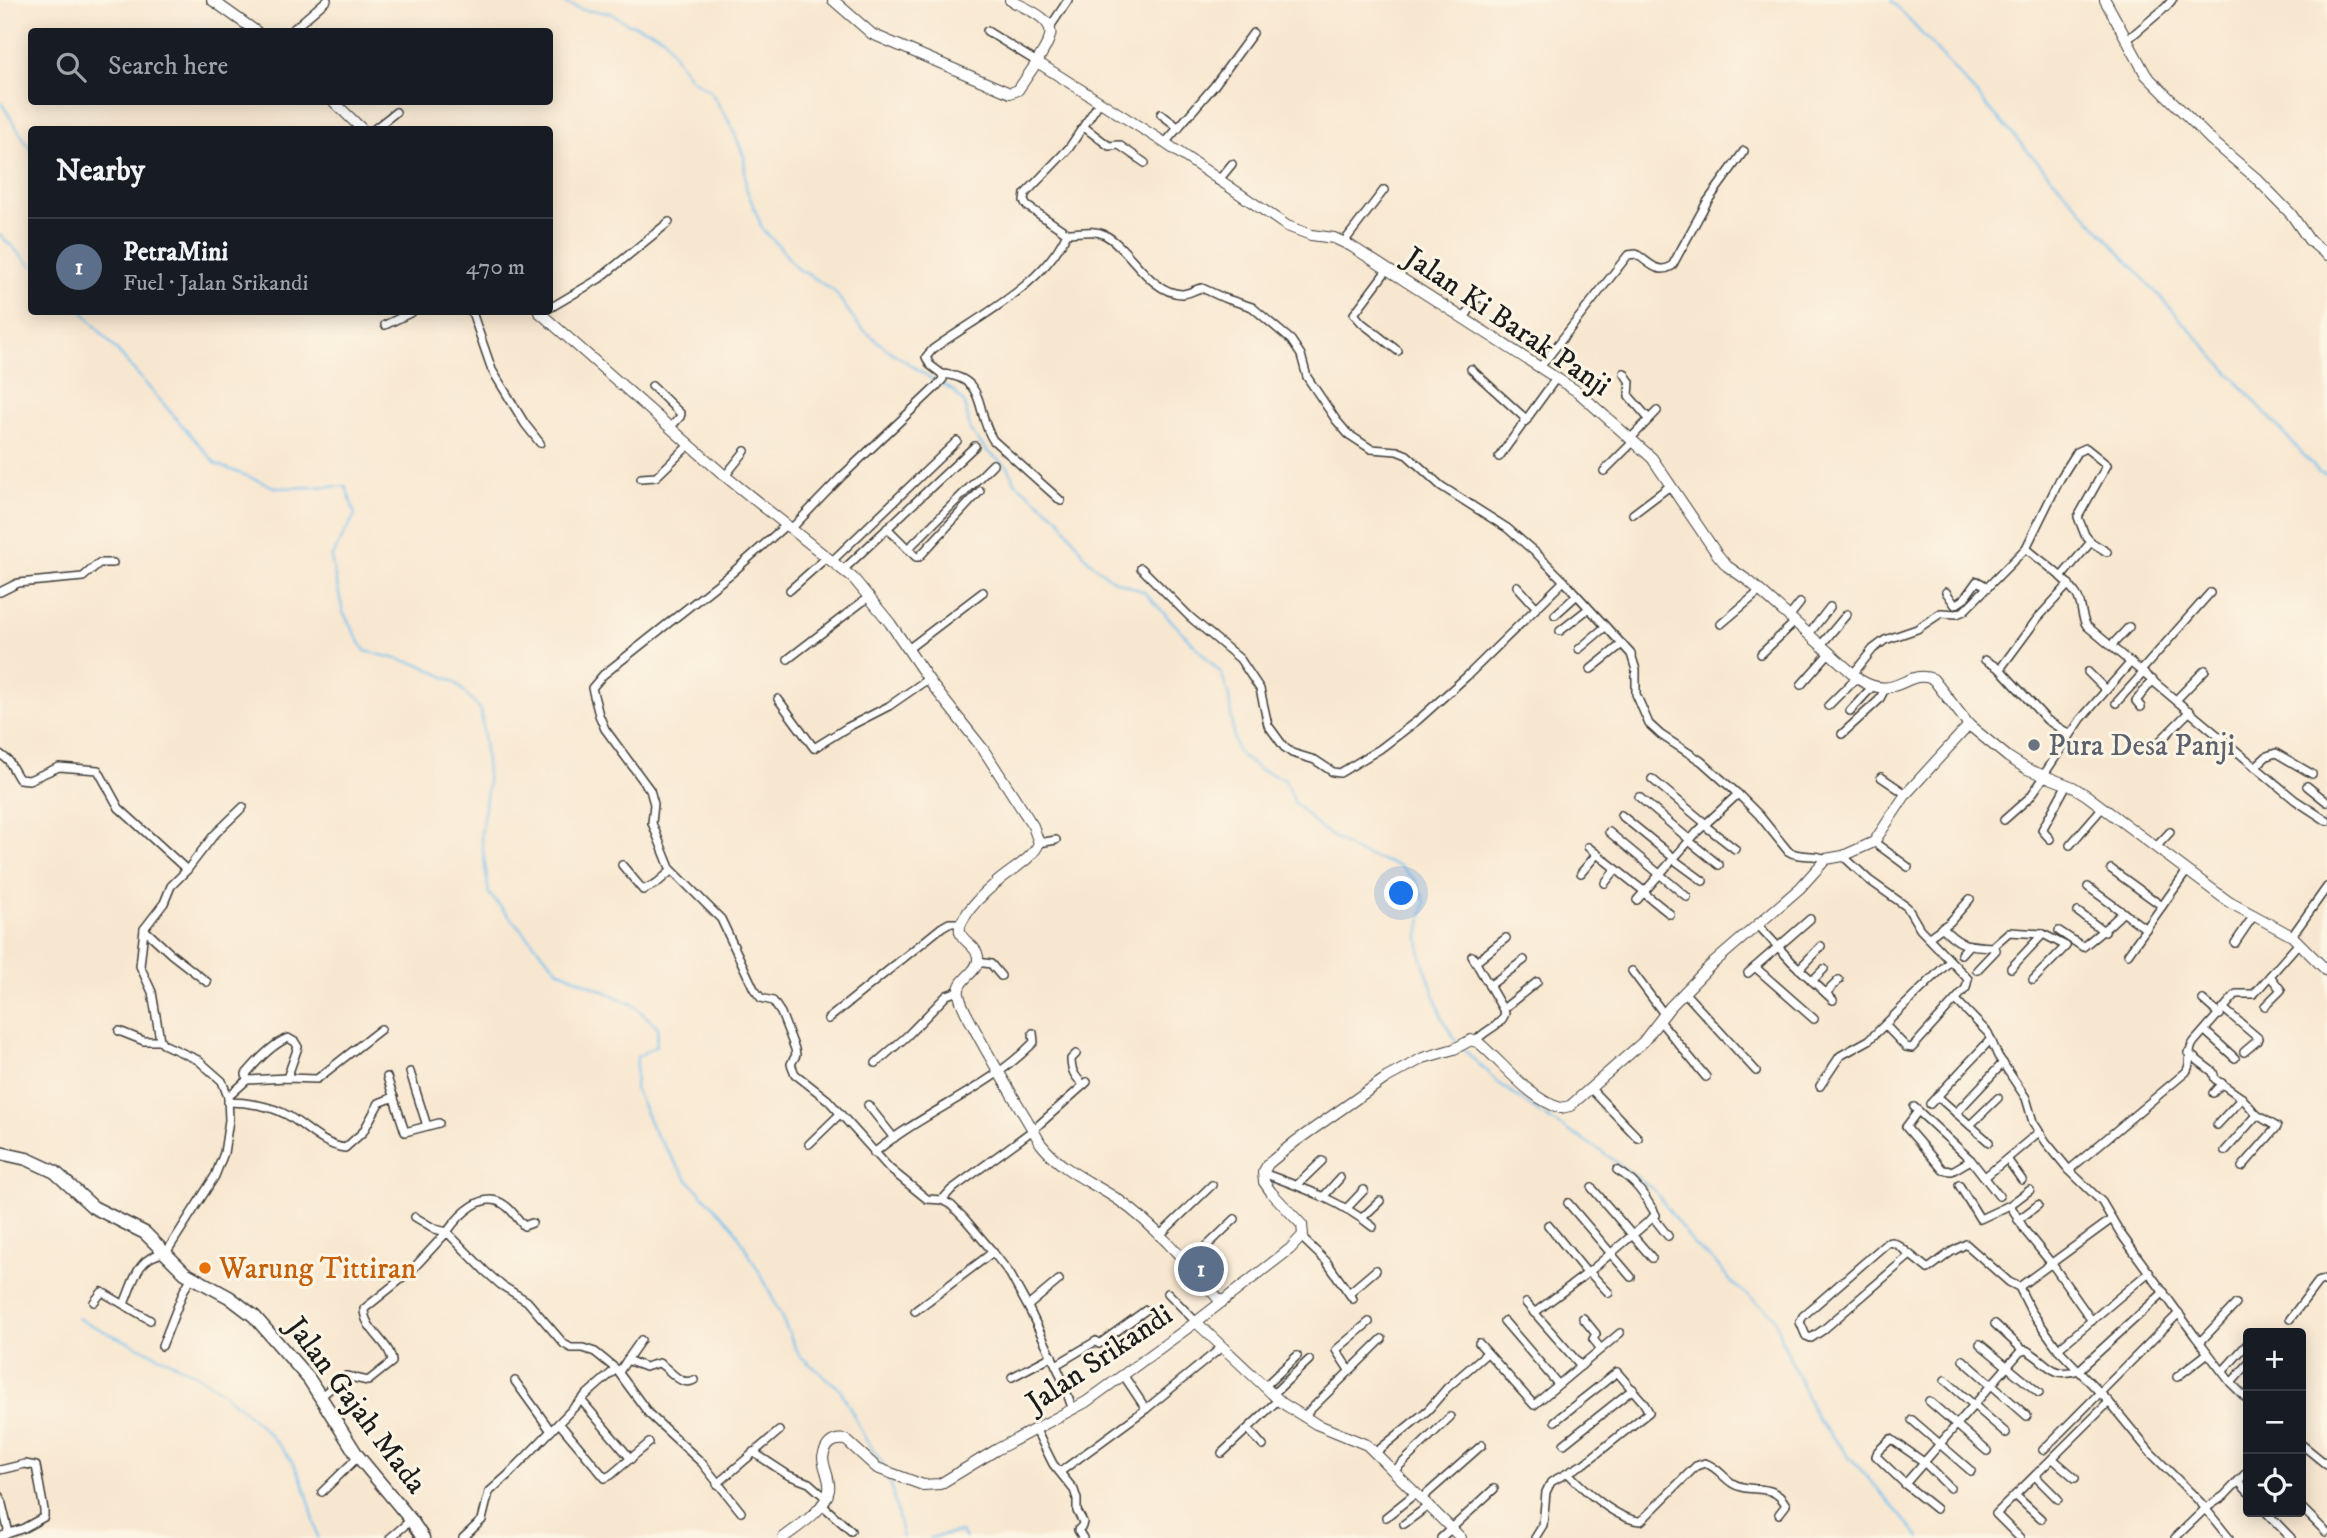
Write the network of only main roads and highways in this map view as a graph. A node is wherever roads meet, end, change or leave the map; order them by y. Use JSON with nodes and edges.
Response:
{"nodes":[{"id":1,"x":0,"y":1153,"type":"edge"},
{"id":2,"x":423,"y":1538,"type":"edge"}],
"edges":[{"from":1,"to":2,"type":"highway","name":"Jalan Gajah Mada"}]}
